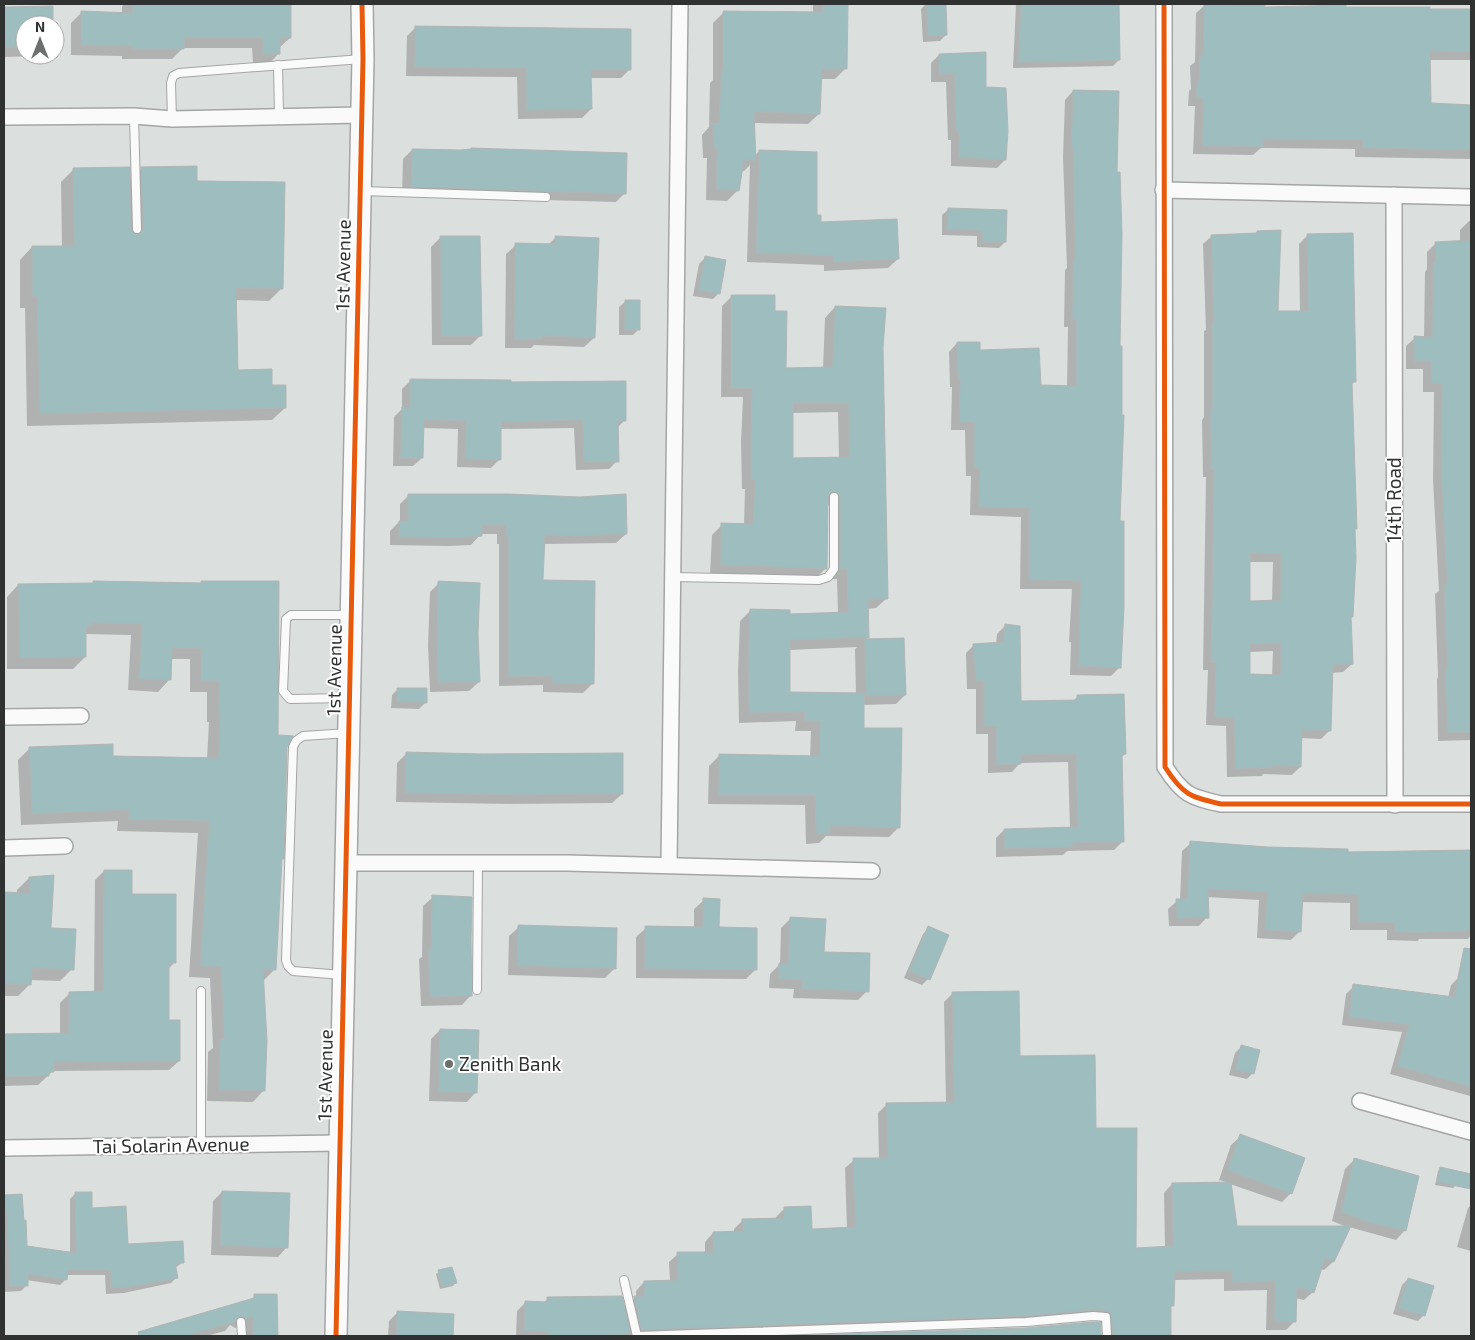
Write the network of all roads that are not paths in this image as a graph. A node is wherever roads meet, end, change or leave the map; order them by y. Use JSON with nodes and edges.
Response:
{"nodes":[{"id":1,"x":362,"y":4,"type":"edge"},
{"id":2,"x":680,"y":4,"type":"edge"},
{"id":3,"x":1164,"y":4,"type":"edge"},
{"id":4,"x":363,"y":59,"type":"junction"},
{"id":5,"x":278,"y":65,"type":"junction"},
{"id":6,"x":361,"y":115,"type":"junction"},
{"id":7,"x":134,"y":116,"type":"junction"},
{"id":8,"x":279,"y":116,"type":"junction"},
{"id":9,"x":4,"y":117,"type":"edge"},
{"id":10,"x":172,"y":119,"type":"junction"},
{"id":11,"x":1163,"y":190,"type":"junction"},
{"id":12,"x":359,"y":191,"type":"junction"},
{"id":13,"x":1394,"y":195,"type":"junction"},
{"id":14,"x":546,"y":197,"type":"dead end"},
{"id":15,"x":1471,"y":197,"type":"edge"},
{"id":16,"x":137,"y":229,"type":"dead end"},
{"id":17,"x":834,"y":496,"type":"dead end"},
{"id":18,"x":674,"y":577,"type":"junction"},
{"id":19,"x":350,"y":615,"type":"junction"},
{"id":20,"x":348,"y":698,"type":"junction"},
{"id":21,"x":81,"y":716,"type":"dead end"},
{"id":22,"x":4,"y":717,"type":"edge"},
{"id":23,"x":348,"y":733,"type":"junction"},
{"id":24,"x":1471,"y":804,"type":"edge"},
{"id":25,"x":1395,"y":805,"type":"junction"},
{"id":26,"x":65,"y":846,"type":"dead end"},
{"id":27,"x":4,"y":848,"type":"edge"},
{"id":28,"x":345,"y":863,"type":"junction"},
{"id":29,"x":478,"y":864,"type":"junction"},
{"id":30,"x":669,"y":865,"type":"junction"},
{"id":31,"x":872,"y":871,"type":"dead end"},
{"id":32,"x":342,"y":975,"type":"junction"},
{"id":33,"x":477,"y":990,"type":"dead end"},
{"id":34,"x":201,"y":991,"type":"dead end"},
{"id":35,"x":1360,"y":1101,"type":"dead end"},
{"id":36,"x":1471,"y":1132,"type":"edge"},
{"id":37,"x":339,"y":1143,"type":"junction"},
{"id":38,"x":201,"y":1145,"type":"junction"},
{"id":39,"x":4,"y":1148,"type":"edge"},
{"id":40,"x":624,"y":1280,"type":"dead end"},
{"id":41,"x":241,"y":1322,"type":"dead end"},
{"id":42,"x":888,"y":1327,"type":"junction"},
{"id":43,"x":242,"y":1336,"type":"edge"},
{"id":44,"x":336,"y":1336,"type":"edge"},
{"id":45,"x":637,"y":1336,"type":"edge"},
{"id":46,"x":888,"y":1336,"type":"edge"},
{"id":47,"x":1107,"y":1336,"type":"edge"}],
"edges":[{"from":1,"to":4,"type":"street","name":"1st Avenue"},
{"from":2,"to":18,"type":"street"},
{"from":3,"to":11,"type":"street"},
{"from":4,"to":5,"type":"lane"},
{"from":4,"to":6,"type":"street","name":"1st Avenue"},
{"from":5,"to":8,"type":"lane"},
{"from":5,"to":10,"type":"lane"},
{"from":6,"to":8,"type":"street"},
{"from":6,"to":12,"type":"street","name":"1st Avenue"},
{"from":7,"to":9,"type":"street"},
{"from":7,"to":10,"type":"street"},
{"from":7,"to":16,"type":"lane"},
{"from":8,"to":10,"type":"street"},
{"from":11,"to":13,"type":"street"},
{"from":11,"to":25,"type":"street"},
{"from":12,"to":14,"type":"lane"},
{"from":12,"to":19,"type":"street","name":"1st Avenue"},
{"from":13,"to":15,"type":"street"},
{"from":13,"to":25,"type":"street","name":"14th Road"},
{"from":17,"to":18,"type":"lane"},
{"from":18,"to":30,"type":"street"},
{"from":19,"to":20,"type":"street","name":"1st Avenue"},
{"from":19,"to":20,"type":"lane"},
{"from":20,"to":23,"type":"street","name":"1st Avenue"},
{"from":21,"to":22,"type":"street"},
{"from":23,"to":28,"type":"street","name":"1st Avenue"},
{"from":23,"to":32,"type":"lane"},
{"from":24,"to":25,"type":"street"},
{"from":26,"to":27,"type":"street"},
{"from":28,"to":29,"type":"street"},
{"from":28,"to":32,"type":"street","name":"1st Avenue"},
{"from":29,"to":30,"type":"street"},
{"from":29,"to":33,"type":"lane"},
{"from":30,"to":31,"type":"street"},
{"from":32,"to":37,"type":"street","name":"1st Avenue"},
{"from":34,"to":38,"type":"lane"},
{"from":35,"to":36,"type":"street"},
{"from":37,"to":38,"type":"street","name":"Tai Solarin Avenue"},
{"from":37,"to":44,"type":"street","name":"1st Avenue"},
{"from":38,"to":39,"type":"street","name":"Tai Solarin Avenue"},
{"from":40,"to":45,"type":"lane"},
{"from":41,"to":43,"type":"lane"},
{"from":42,"to":45,"type":"lane"},
{"from":42,"to":46,"type":"lane"},
{"from":42,"to":47,"type":"lane"}]}
